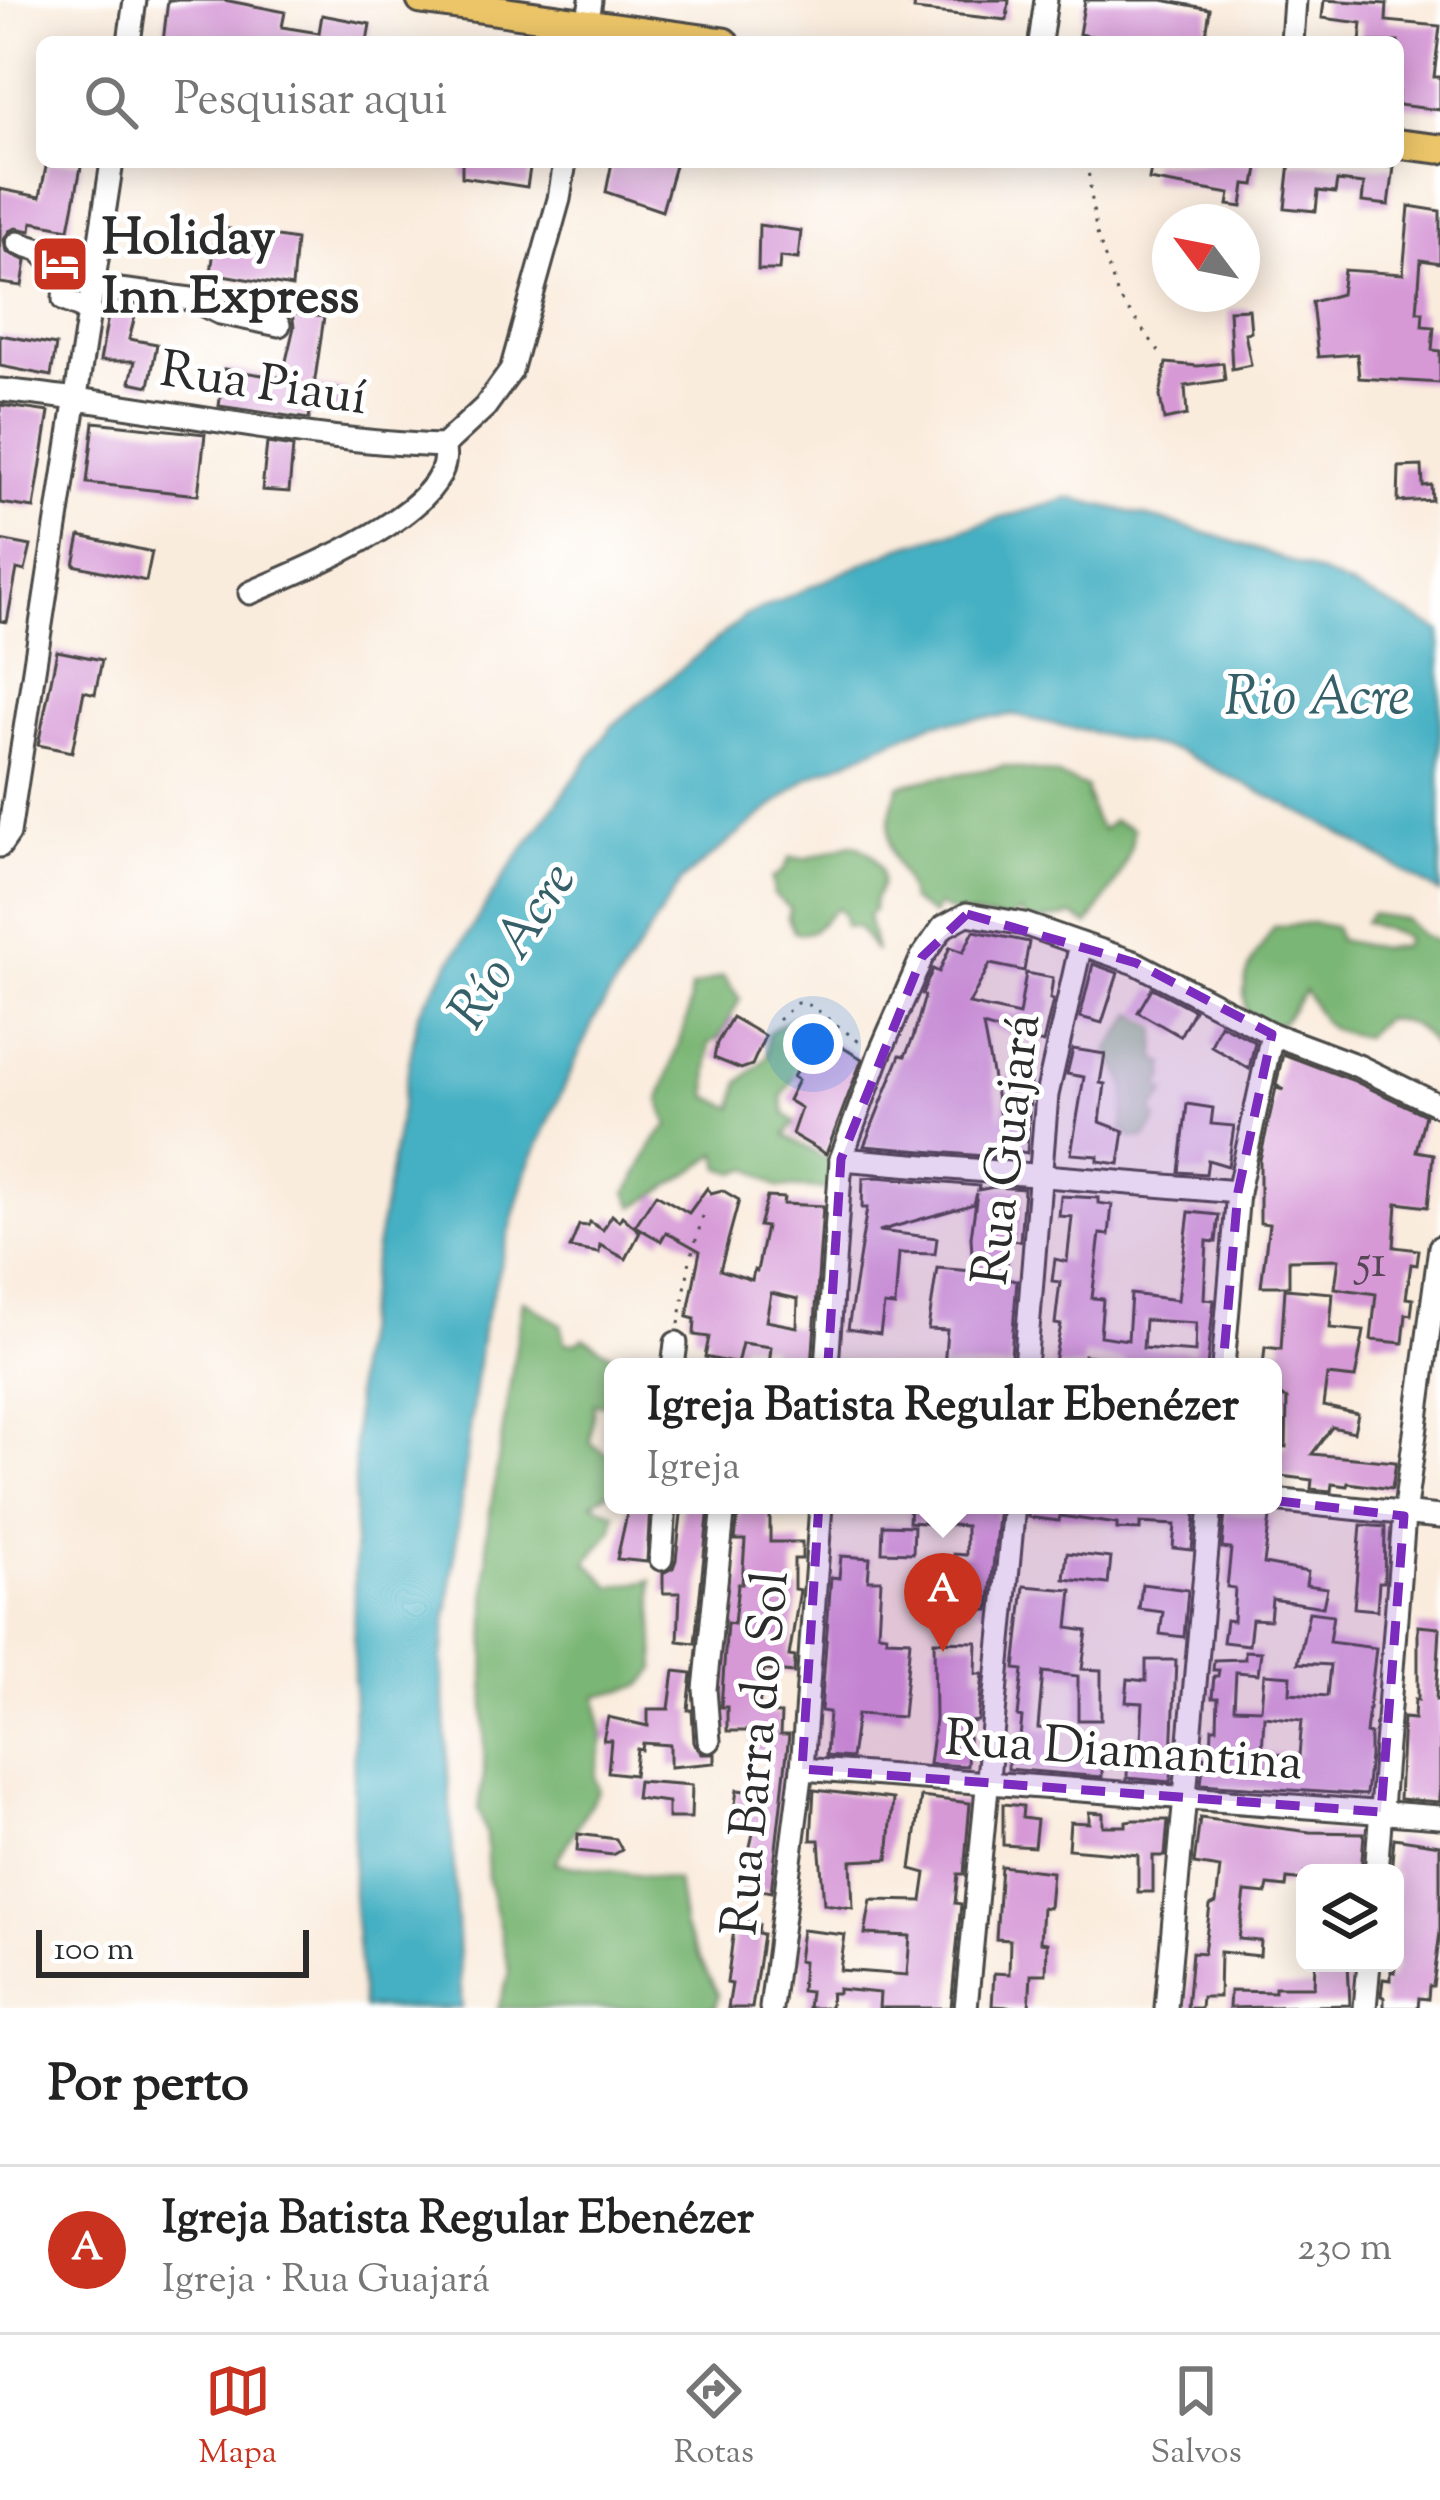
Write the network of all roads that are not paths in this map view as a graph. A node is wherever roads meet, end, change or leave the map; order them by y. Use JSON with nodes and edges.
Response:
{"nodes":[{"id":1,"x":135,"y":0,"type":"edge"},
{"id":2,"x":421,"y":0,"type":"edge"},
{"id":3,"x":1046,"y":0,"type":"edge"},
{"id":4,"x":1295,"y":0,"type":"edge"},
{"id":5,"x":588,"y":21,"type":"edge"},
{"id":6,"x":130,"y":36,"type":"edge"},
{"id":7,"x":685,"y":36,"type":"edge"},
{"id":8,"x":1041,"y":36,"type":"edge"},
{"id":9,"x":1292,"y":36,"type":"edge"},
{"id":10,"x":1404,"y":145,"type":"edge"},
{"id":11,"x":1440,"y":149,"type":"edge"},
{"id":12,"x":111,"y":168,"type":"edge"},
{"id":13,"x":564,"y":168,"type":"edge"},
{"id":14,"x":18,"y":243,"type":"dead end"},
{"id":15,"x":67,"y":279,"type":"junction"},
{"id":16,"x":94,"y":283,"type":"junction"},
{"id":17,"x":90,"y":311,"type":"junction"},
{"id":18,"x":279,"y":326,"type":"dead end"},
{"id":19,"x":0,"y":390,"type":"edge"},
{"id":20,"x":77,"y":398,"type":"junction"},
{"id":21,"x":443,"y":446,"type":"junction"},
{"id":22,"x":250,"y":592,"type":"dead end"},
{"id":23,"x":0,"y":846,"type":"edge"},
{"id":24,"x":1081,"y":944,"type":"junction"},
{"id":25,"x":1272,"y":1034,"type":"junction"},
{"id":26,"x":1440,"y":1106,"type":"edge"},
{"id":27,"x":841,"y":1159,"type":"junction"},
{"id":28,"x":1039,"y":1175,"type":"junction"},
{"id":29,"x":1238,"y":1192,"type":"junction"},
{"id":30,"x":1440,"y":1247,"type":"edge"},
{"id":31,"x":676,"y":1343,"type":"road end"},
{"id":32,"x":675,"y":1358,"type":"edge"},
{"id":33,"x":827,"y":1358,"type":"edge"},
{"id":34,"x":1026,"y":1358,"type":"edge"},
{"id":35,"x":1224,"y":1358,"type":"edge"},
{"id":36,"x":1282,"y":1501,"type":"edge"},
{"id":37,"x":664,"y":1514,"type":"edge"},
{"id":38,"x":723,"y":1514,"type":"edge"},
{"id":39,"x":820,"y":1514,"type":"edge"},
{"id":40,"x":1013,"y":1514,"type":"edge"},
{"id":41,"x":1210,"y":1514,"type":"edge"},
{"id":42,"x":1404,"y":1516,"type":"junction"},
{"id":43,"x":1440,"y":1517,"type":"edge"},
{"id":44,"x":661,"y":1559,"type":"dead end"},
{"id":45,"x":709,"y":1741,"type":"dead end"},
{"id":46,"x":802,"y":1769,"type":"junction"},
{"id":47,"x":985,"y":1784,"type":"junction"},
{"id":48,"x":1186,"y":1797,"type":"junction"},
{"id":49,"x":1381,"y":1813,"type":"junction"},
{"id":50,"x":1440,"y":1817,"type":"edge"},
{"id":51,"x":1377,"y":1864,"type":"edge"},
{"id":52,"x":1368,"y":1972,"type":"edge"},
{"id":53,"x":771,"y":2008,"type":"edge"},
{"id":54,"x":965,"y":2008,"type":"edge"},
{"id":55,"x":1166,"y":2008,"type":"edge"},
{"id":56,"x":1365,"y":2008,"type":"edge"}],
"edges":[{"from":1,"to":6,"type":"street"},
{"from":2,"to":5,"type":"main road"},
{"from":3,"to":8,"type":"street"},
{"from":4,"to":9,"type":"street"},
{"from":5,"to":7,"type":"main road"},
{"from":10,"to":11,"type":"main road"},
{"from":12,"to":16,"type":"street"},
{"from":13,"to":21,"type":"street"},
{"from":14,"to":15,"type":"street"},
{"from":15,"to":16,"type":"street"},
{"from":15,"to":17,"type":"street"},
{"from":16,"to":17,"type":"street"},
{"from":16,"to":18,"type":"street"},
{"from":17,"to":20,"type":"street"},
{"from":19,"to":20,"type":"street","name":"Rua Piauí"},
{"from":20,"to":21,"type":"street","name":"Rua Piauí"},
{"from":20,"to":23,"type":"street"},
{"from":21,"to":22,"type":"street"},
{"from":24,"to":25,"type":"street"},
{"from":24,"to":27,"type":"street"},
{"from":24,"to":28,"type":"street","name":"Rua Guajará"},
{"from":25,"to":26,"type":"street"},
{"from":25,"to":29,"type":"street"},
{"from":27,"to":28,"type":"street"},
{"from":27,"to":33,"type":"street"},
{"from":28,"to":29,"type":"street"},
{"from":28,"to":34,"type":"street","name":"Rua Guajará"},
{"from":29,"to":35,"type":"street"},
{"from":30,"to":42,"type":"street"},
{"from":31,"to":32,"type":"street"},
{"from":36,"to":42,"type":"street"},
{"from":37,"to":44,"type":"street"},
{"from":38,"to":45,"type":"street"},
{"from":39,"to":46,"type":"street","name":"Rua Barra do Sol"},
{"from":40,"to":47,"type":"street"},
{"from":41,"to":48,"type":"street"},
{"from":42,"to":43,"type":"street"},
{"from":42,"to":49,"type":"street"},
{"from":46,"to":47,"type":"street","name":"Rua Diamantina"},
{"from":46,"to":53,"type":"street","name":"Rua Barra do Sol"},
{"from":47,"to":48,"type":"street","name":"Rua Diamantina"},
{"from":47,"to":54,"type":"street"},
{"from":48,"to":49,"type":"street","name":"Rua Diamantina"},
{"from":48,"to":55,"type":"street"},
{"from":49,"to":50,"type":"street","name":"Rua Diamantina"},
{"from":49,"to":51,"type":"street"},
{"from":52,"to":56,"type":"street"}]}
